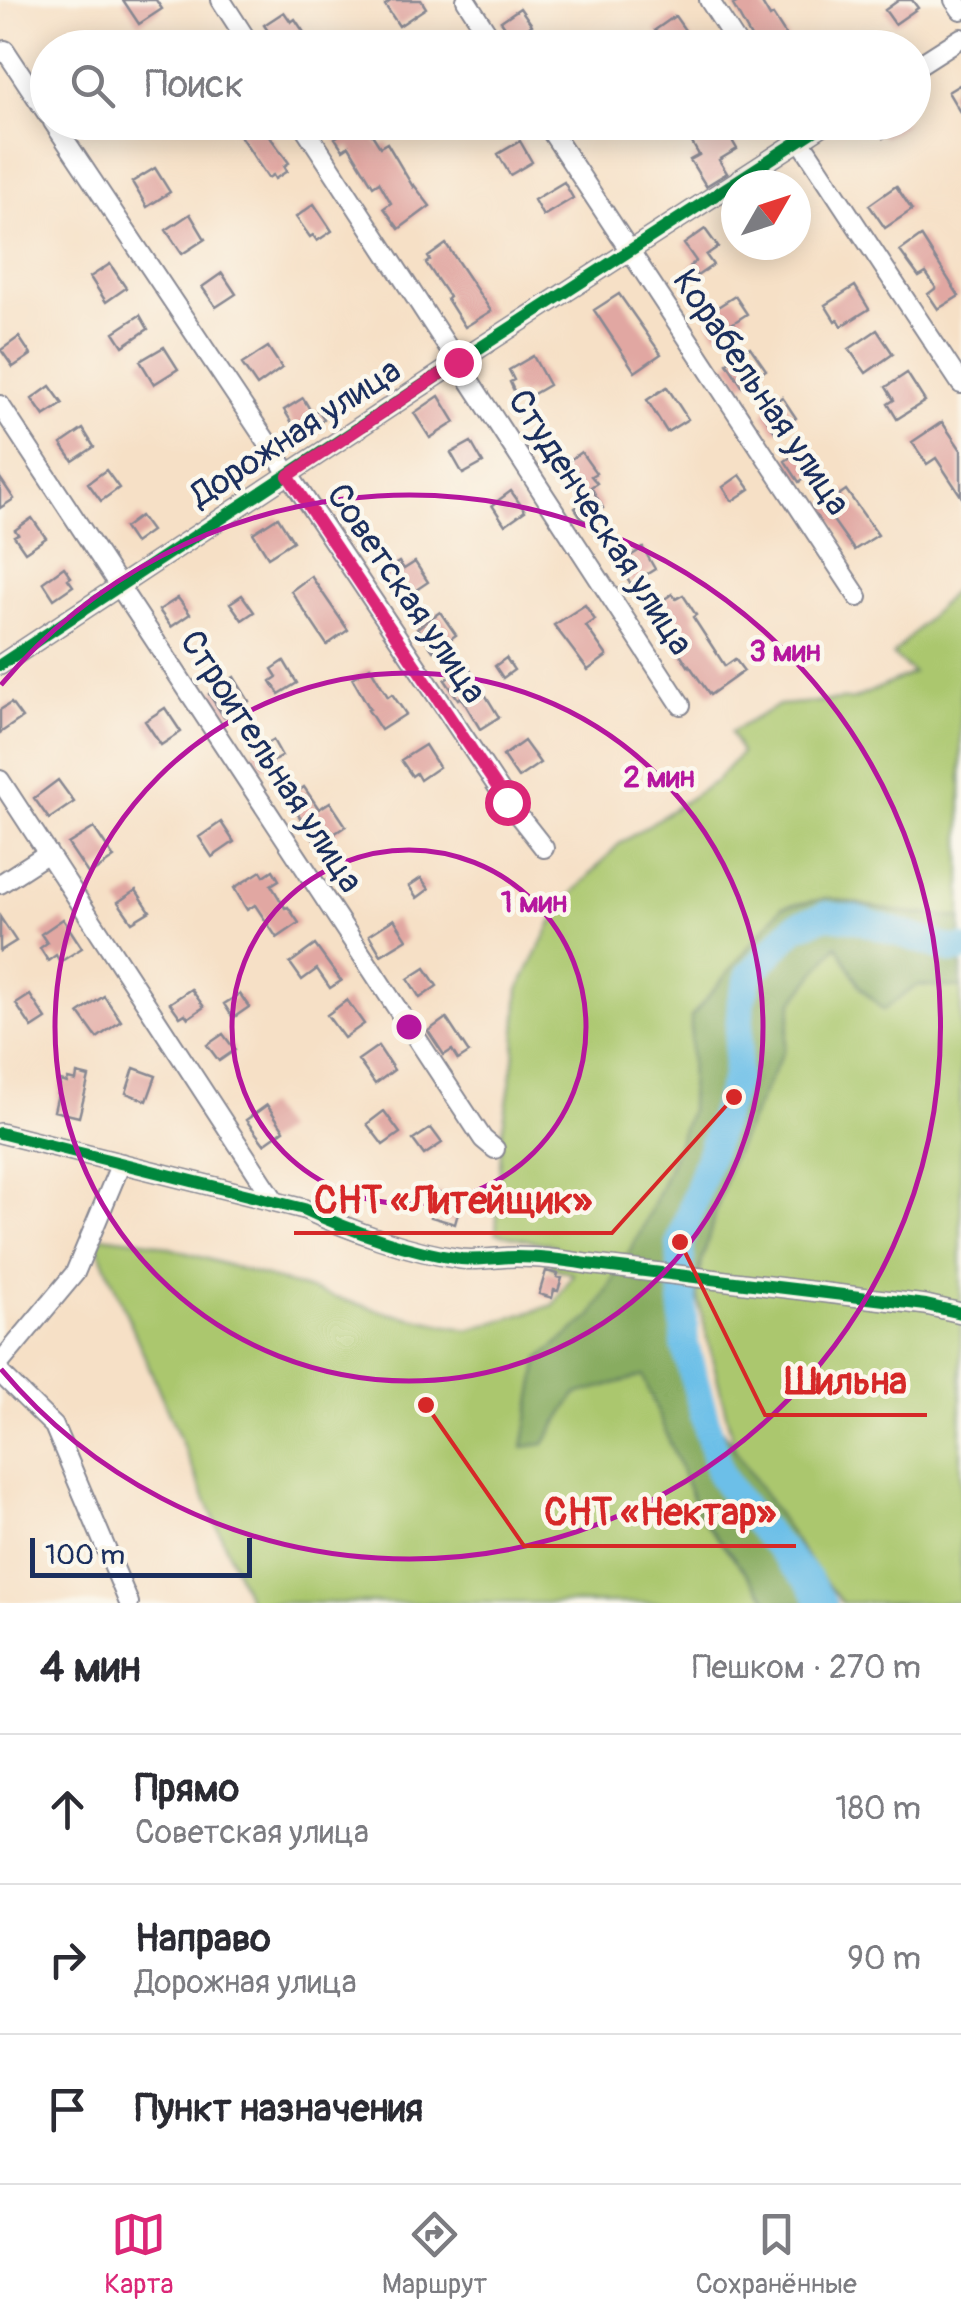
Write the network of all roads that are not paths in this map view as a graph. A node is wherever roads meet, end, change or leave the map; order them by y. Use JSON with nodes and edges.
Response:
{"nodes":[{"id":1,"x":221,"y":0,"type":"edge"},
{"id":2,"x":466,"y":0,"type":"edge"},
{"id":3,"x":709,"y":0,"type":"edge"},
{"id":4,"x":954,"y":0,"type":"edge"},
{"id":5,"x":961,"y":10,"type":"edge"},
{"id":6,"x":240,"y":30,"type":"edge"},
{"id":7,"x":485,"y":30,"type":"edge"},
{"id":8,"x":728,"y":30,"type":"edge"},
{"id":9,"x":961,"y":38,"type":"edge"},
{"id":10,"x":5,"y":50,"type":"dead end"},
{"id":11,"x":931,"y":57,"type":"edge"},
{"id":12,"x":30,"y":88,"type":"edge"},
{"id":13,"x":65,"y":140,"type":"edge"},
{"id":14,"x":314,"y":140,"type":"edge"},
{"id":15,"x":557,"y":140,"type":"edge"},
{"id":16,"x":800,"y":140,"type":"joint"},
{"id":17,"x":630,"y":252,"type":"junction"},
{"id":18,"x":458,"y":362,"type":"junction"},
{"id":19,"x":961,"y":384,"type":"edge"},
{"id":20,"x":0,"y":406,"type":"edge"},
{"id":21,"x":288,"y":476,"type":"junction"},
{"id":22,"x":118,"y":587,"type":"junction"},
{"id":23,"x":858,"y":598,"type":"dead end"},
{"id":24,"x":0,"y":665,"type":"edge"},
{"id":25,"x":681,"y":705,"type":"dead end"},
{"id":26,"x":0,"y":780,"type":"edge"},
{"id":27,"x":544,"y":848,"type":"dead end"},
{"id":28,"x":48,"y":853,"type":"junction"},
{"id":29,"x":0,"y":884,"type":"edge"},
{"id":30,"x":0,"y":1133,"type":"edge"},
{"id":31,"x":495,"y":1150,"type":"dead end"},
{"id":32,"x":121,"y":1163,"type":"junction"},
{"id":33,"x":275,"y":1201,"type":"junction"},
{"id":34,"x":961,"y":1313,"type":"edge"},
{"id":35,"x":0,"y":1363,"type":"edge"},
{"id":36,"x":0,"y":1372,"type":"edge"},
{"id":37,"x":129,"y":1603,"type":"edge"}],
"edges":[{"from":1,"to":6,"type":"street"},
{"from":2,"to":7,"type":"street"},
{"from":3,"to":8,"type":"street"},
{"from":4,"to":5,"type":"street"},
{"from":9,"to":11,"type":"street"},
{"from":10,"to":12,"type":"street"},
{"from":13,"to":21,"type":"street","name":"Советская улица"},
{"from":14,"to":18,"type":"street","name":"Студенческая улица"},
{"from":15,"to":17,"type":"street","name":"Корабельная улица"},
{"from":16,"to":17,"type":"street","name":"Дорожная улица"},
{"from":16,"to":19,"type":"street"},
{"from":17,"to":18,"type":"street","name":"Дорожная улица"},
{"from":17,"to":23,"type":"street","name":"Корабельная улица"},
{"from":18,"to":21,"type":"street","name":"Дорожная улица"},
{"from":18,"to":25,"type":"street","name":"Студенческая улица"},
{"from":20,"to":22,"type":"street","name":"Строительная улица"},
{"from":21,"to":22,"type":"street","name":"Дорожная улица"},
{"from":21,"to":27,"type":"street","name":"Советская улица"},
{"from":22,"to":24,"type":"street","name":"Дорожная улица"},
{"from":22,"to":31,"type":"street","name":"Строительная улица"},
{"from":26,"to":28,"type":"street"},
{"from":28,"to":29,"type":"street"},
{"from":28,"to":33,"type":"street"},
{"from":30,"to":32,"type":"street"},
{"from":32,"to":33,"type":"street"},
{"from":32,"to":35,"type":"street"},
{"from":33,"to":34,"type":"street"},
{"from":36,"to":37,"type":"street"}]}
